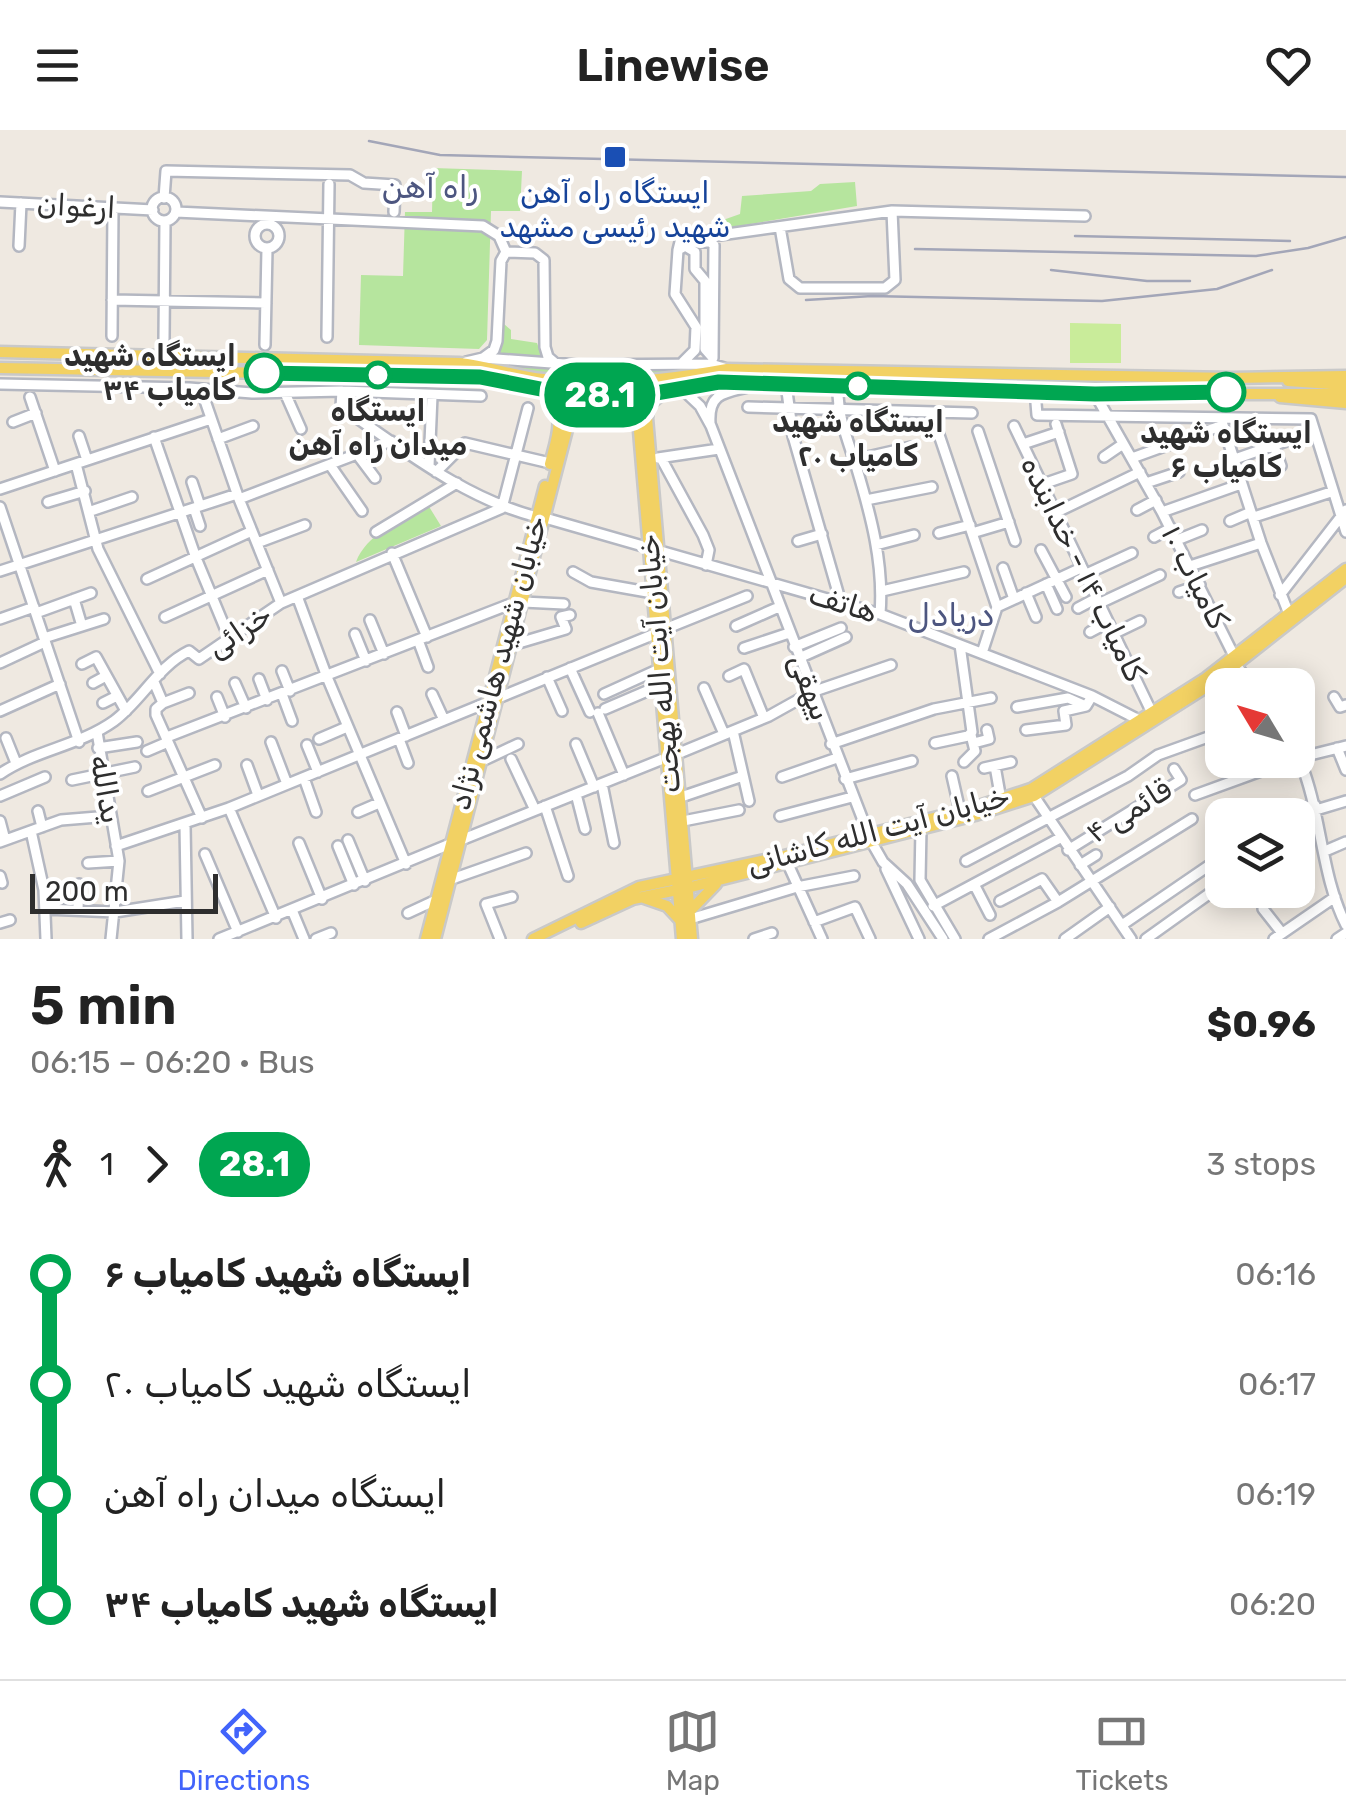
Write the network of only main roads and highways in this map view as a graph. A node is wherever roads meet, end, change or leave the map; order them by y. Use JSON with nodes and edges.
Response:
{"nodes":[{"id":1,"x":0,"y":352,"type":"edge"},
{"id":2,"x":16,"y":352,"type":"junction"},
{"id":3,"x":0,"y":368,"type":"edge"},
{"id":4,"x":18,"y":368,"type":"junction"},
{"id":5,"x":907,"y":370,"type":"junction"},
{"id":6,"x":1345,"y":378,"type":"edge"},
{"id":7,"x":906,"y":386,"type":"junction"},
{"id":8,"x":544,"y":392,"type":"junction"},
{"id":9,"x":665,"y":392,"type":"junction"},
{"id":10,"x":1249,"y":392,"type":"junction"},
{"id":11,"x":624,"y":394,"type":"junction"},
{"id":12,"x":1346,"y":394,"type":"edge"},
{"id":13,"x":596,"y":395,"type":"junction"},
{"id":14,"x":1346,"y":403,"type":"edge"},
{"id":15,"x":565,"y":418,"type":"junction"},
{"id":16,"x":540,"y":517,"type":"junction"},
{"id":17,"x":654,"y":550,"type":"junction"},
{"id":18,"x":1346,"y":569,"type":"edge"},
{"id":19,"x":1346,"y":578,"type":"edge"},
{"id":20,"x":518,"y":602,"type":"junction"},
{"id":21,"x":661,"y":631,"type":"junction"},
{"id":22,"x":1235,"y":661,"type":"junction"},
{"id":23,"x":493,"y":699,"type":"junction"},
{"id":24,"x":1147,"y":719,"type":"junction"},
{"id":25,"x":672,"y":756,"type":"junction"},
{"id":26,"x":871,"y":837,"type":"junction"},
{"id":27,"x":674,"y":839,"type":"junction"},
{"id":28,"x":456,"y":842,"type":"junction"},
{"id":29,"x":722,"y":880,"type":"junction"},
{"id":30,"x":682,"y":884,"type":"junction"},
{"id":31,"x":639,"y":887,"type":"junction"},
{"id":32,"x":632,"y":898,"type":"junction"},
{"id":33,"x":686,"y":917,"type":"junction"},
{"id":34,"x":426,"y":939,"type":"edge"},
{"id":35,"x":436,"y":939,"type":"edge"},
{"id":36,"x":533,"y":939,"type":"edge"},
{"id":37,"x":548,"y":939,"type":"edge"},
{"id":38,"x":682,"y":939,"type":"edge"},
{"id":39,"x":692,"y":939,"type":"edge"}],
"edges":[{"from":1,"to":2,"type":"main road"},
{"from":2,"to":4,"type":"main road"},
{"from":2,"to":5,"type":"main road"},
{"from":3,"to":4,"type":"main road"},
{"from":4,"to":8,"type":"main road"},
{"from":5,"to":6,"type":"main road"},
{"from":5,"to":7,"type":"main road"},
{"from":7,"to":9,"type":"main road"},
{"from":7,"to":10,"type":"main road"},
{"from":8,"to":13,"type":"main road"},
{"from":8,"to":15,"type":"main road"},
{"from":9,"to":11,"type":"main road"},
{"from":9,"to":17,"type":"main road","name":"خیابان آیت الله بهجت"},
{"from":10,"to":12,"type":"main road"},
{"from":10,"to":14,"type":"main road"},
{"from":11,"to":13,"type":"main road"},
{"from":11,"to":17,"type":"main road","name":"خیابان آیت الله بهجت"},
{"from":13,"to":15,"type":"main road"},
{"from":15,"to":16,"type":"main road"},
{"from":15,"to":16,"type":"main road","name":"خیابان شهید هاشمی نژاد"},
{"from":16,"to":20,"type":"main road","name":"خیابان شهید هاشمی نژاد"},
{"from":17,"to":21,"type":"main road","name":"خیابان آیت الله بهجت"},
{"from":17,"to":21,"type":"main road","name":"خیابان آیت الله بهجت"},
{"from":18,"to":22,"type":"main road","name":"خیابان آیت الله کاشانی"},
{"from":19,"to":22,"type":"main road","name":"خیابان آیت الله کاشانی"},
{"from":20,"to":23,"type":"main road","name":"خیابان شهید هاشمی نژاد"},
{"from":20,"to":23,"type":"main road","name":"خیابان شهید هاشمی نژاد"},
{"from":21,"to":25,"type":"main road","name":"خیابان آیت الله بهجت"},
{"from":21,"to":25,"type":"main road","name":"خیابان آیت الله بهجت"},
{"from":22,"to":24,"type":"main road","name":"خیابان آیت الله کاشانی"},
{"from":23,"to":28,"type":"main road","name":"خیابان شهید هاشمی نژاد"},
{"from":23,"to":28,"type":"main road","name":"خیابان شهید هاشمی نژاد"},
{"from":24,"to":26,"type":"main road","name":"خیابان آیت الله کاشانی"},
{"from":24,"to":26,"type":"main road","name":"خیابان آیت الله کاشانی"},
{"from":25,"to":27,"type":"main road","name":"خیابان آیت الله بهجت"},
{"from":25,"to":30,"type":"main road","name":"خیابان آیت الله بهجت"},
{"from":26,"to":29,"type":"main road","name":"خیابان آیت الله کاشانی"},
{"from":26,"to":30,"type":"main road","name":"خیابان آیت الله کاشانی"},
{"from":27,"to":30,"type":"main road","name":"خیابان آیت الله بهجت"},
{"from":27,"to":31,"type":"main road"},
{"from":28,"to":34,"type":"main road","name":"خیابان شهید هاشمی نژاد"},
{"from":28,"to":35,"type":"main road","name":"خیابان شهید هاشمی نژاد"},
{"from":29,"to":30,"type":"main road","name":"خیابان آیت الله کاشانی"},
{"from":29,"to":33,"type":"main road"},
{"from":30,"to":31,"type":"main road","name":"خیابان آیت الله کاشانی"},
{"from":30,"to":32,"type":"main road","name":"خیابان آیت الله کاشانی"},
{"from":30,"to":33,"type":"main road","name":"خیابان آیت الله بهجت"},
{"from":31,"to":36,"type":"main road","name":"خیابان آیت الله کاشانی"},
{"from":32,"to":33,"type":"main road"},
{"from":32,"to":37,"type":"main road","name":"خیابان آیت الله کاشانی"},
{"from":33,"to":38,"type":"main road","name":"خیابان آیت الله بهجت"},
{"from":33,"to":39,"type":"main road","name":"خیابان آیت الله بهجت"}]}
